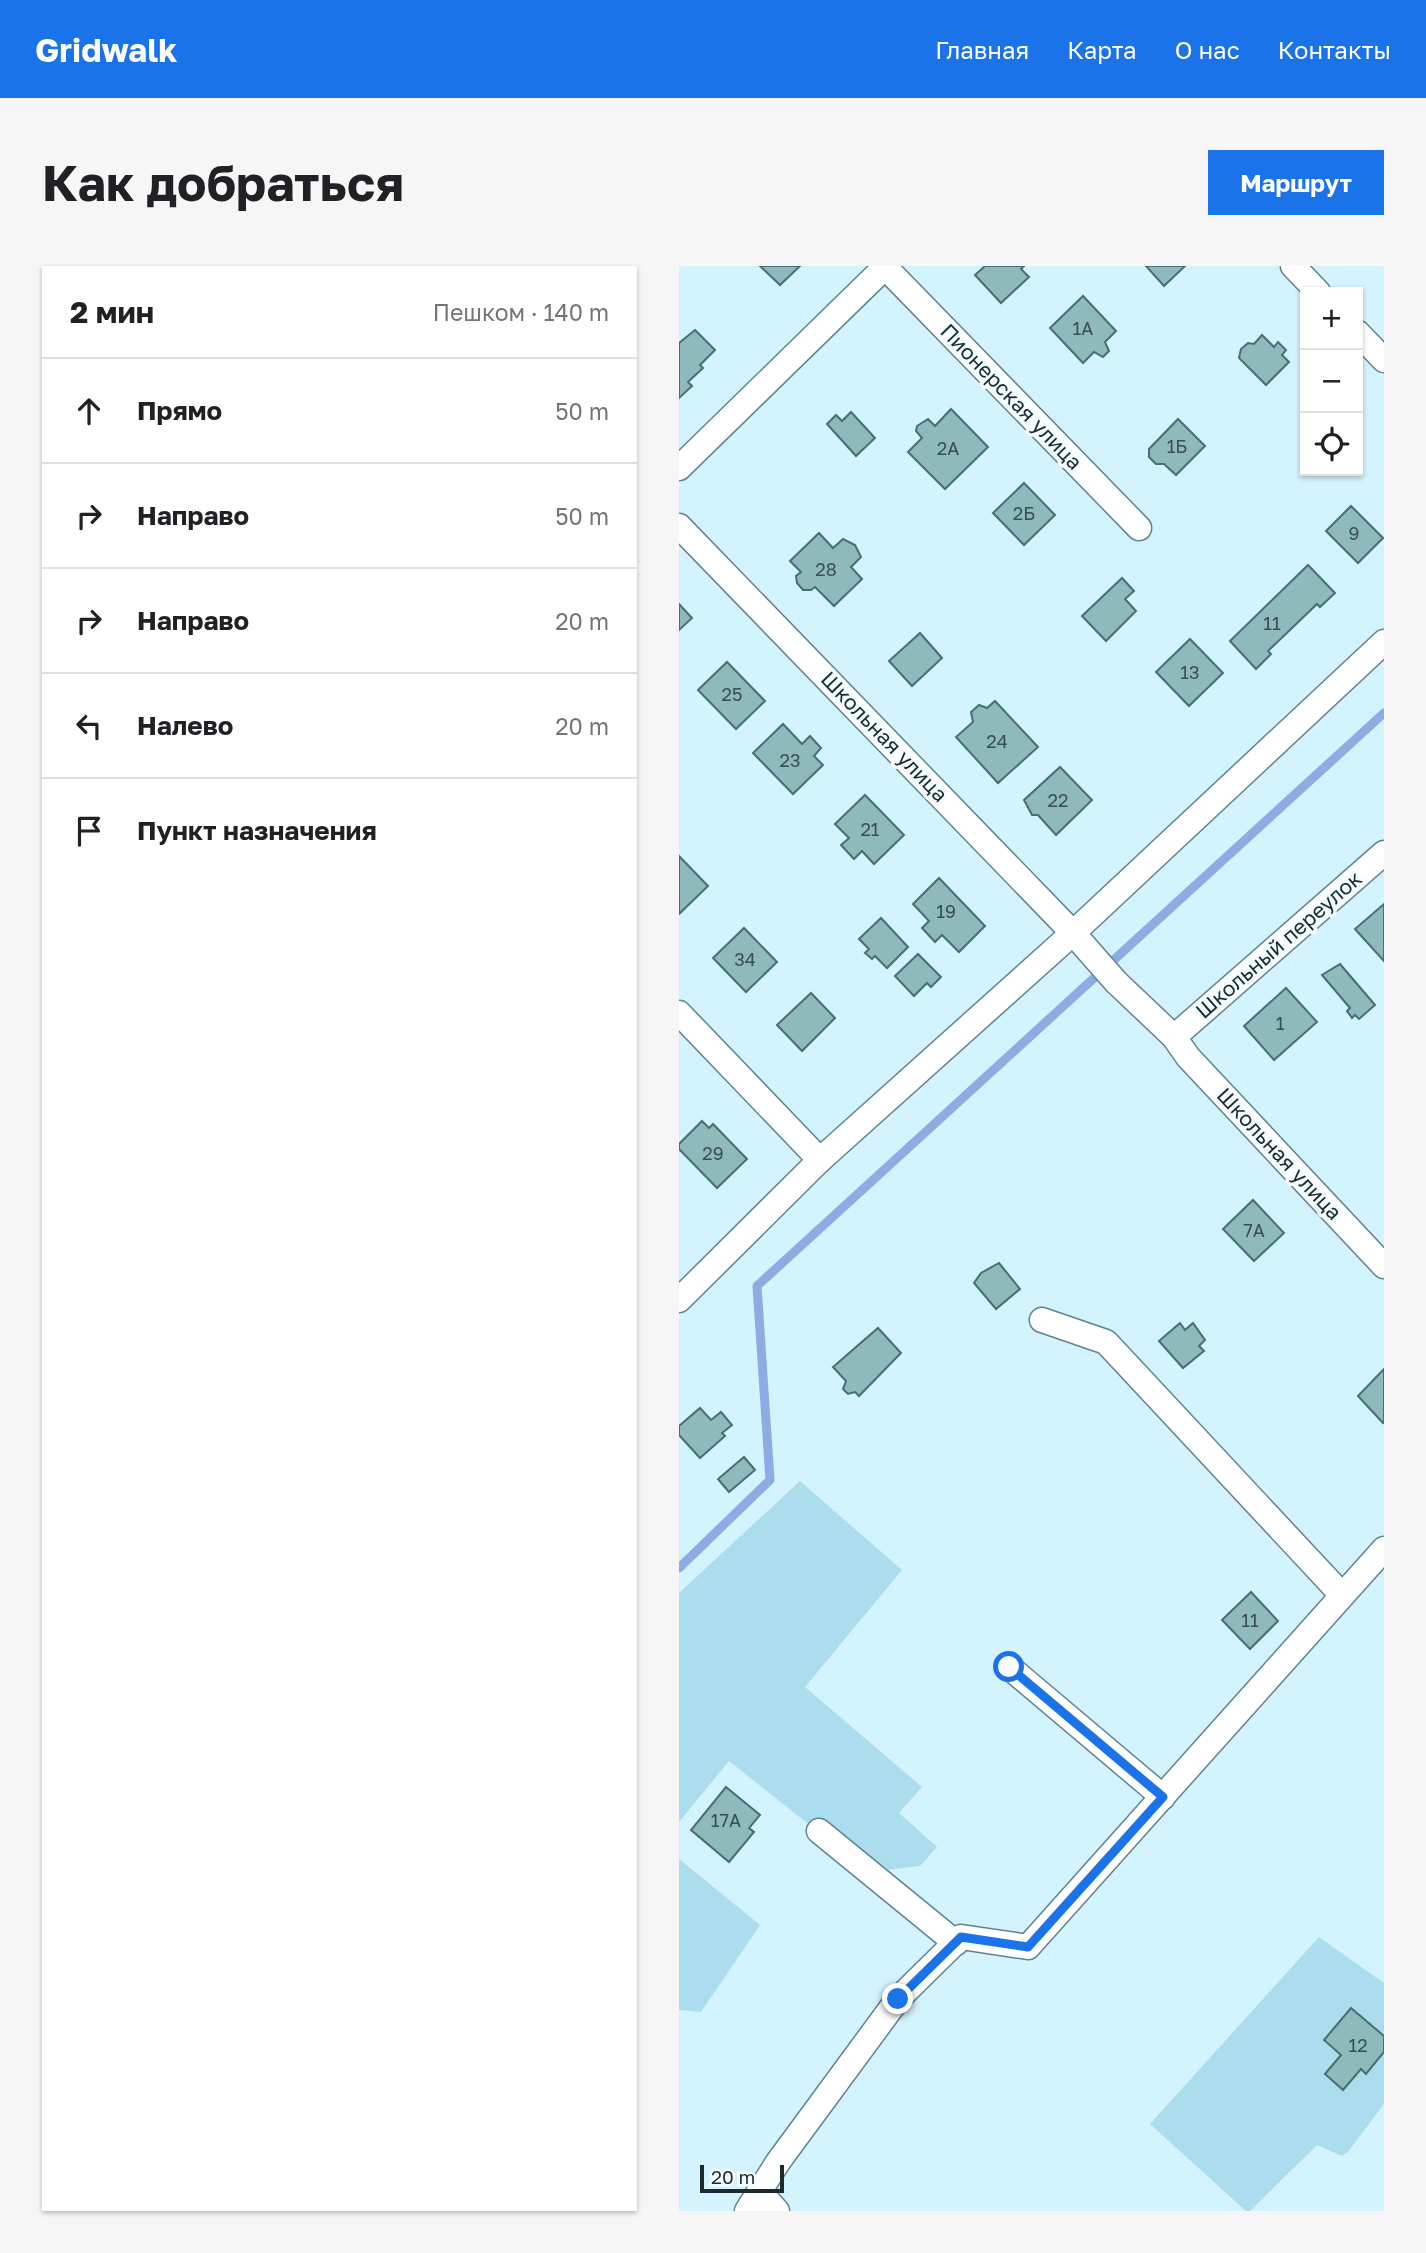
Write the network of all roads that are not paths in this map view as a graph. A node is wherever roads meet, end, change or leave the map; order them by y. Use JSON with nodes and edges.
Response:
{"nodes":[{"id":1,"x":1293,"y":266,"type":"edge"},
{"id":2,"x":885,"y":267,"type":"edge"},
{"id":3,"x":1313,"y":287,"type":"edge"},
{"id":4,"x":1363,"y":338,"type":"edge"},
{"id":5,"x":1384,"y":360,"type":"edge"},
{"id":6,"x":679,"y":468,"type":"edge"},
{"id":7,"x":679,"y":526,"type":"edge"},
{"id":8,"x":1139,"y":528,"type":"dead end"},
{"id":9,"x":1384,"y":642,"type":"edge"},
{"id":10,"x":1384,"y":853,"type":"edge"},
{"id":11,"x":1081,"y":941,"type":"junction"},
{"id":12,"x":679,"y":1013,"type":"edge"},
{"id":13,"x":1174,"y":1037,"type":"junction"},
{"id":14,"x":820,"y":1160,"type":"junction"},
{"id":15,"x":1384,"y":1266,"type":"edge"},
{"id":16,"x":679,"y":1300,"type":"edge"},
{"id":17,"x":1042,"y":1320,"type":"dead end"},
{"id":18,"x":1384,"y":1549,"type":"edge"},
{"id":19,"x":1342,"y":1595,"type":"junction"},
{"id":20,"x":1009,"y":1667,"type":"dead end"},
{"id":21,"x":1163,"y":1797,"type":"junction"},
{"id":22,"x":819,"y":1831,"type":"dead end"},
{"id":23,"x":956,"y":1943,"type":"junction"},
{"id":24,"x":753,"y":2201,"type":"edge"},
{"id":25,"x":777,"y":2211,"type":"edge"}],
"edges":[{"from":1,"to":3,"type":"street"},
{"from":2,"to":6,"type":"street"},
{"from":2,"to":8,"type":"street","name":"Пионерская улица"},
{"from":4,"to":5,"type":"street"},
{"from":7,"to":11,"type":"street","name":"Школьная улица"},
{"from":9,"to":11,"type":"street"},
{"from":10,"to":13,"type":"street","name":"Школьный переулок"},
{"from":11,"to":13,"type":"street","name":"Школьная улица"},
{"from":11,"to":14,"type":"street"},
{"from":12,"to":14,"type":"street"},
{"from":13,"to":15,"type":"street","name":"Школьная улица"},
{"from":14,"to":16,"type":"street"},
{"from":17,"to":19,"type":"street"},
{"from":18,"to":19,"type":"street"},
{"from":19,"to":21,"type":"street"},
{"from":20,"to":21,"type":"street"},
{"from":21,"to":23,"type":"street"},
{"from":22,"to":23,"type":"street"},
{"from":23,"to":24,"type":"street"},
{"from":24,"to":25,"type":"street"}]}
